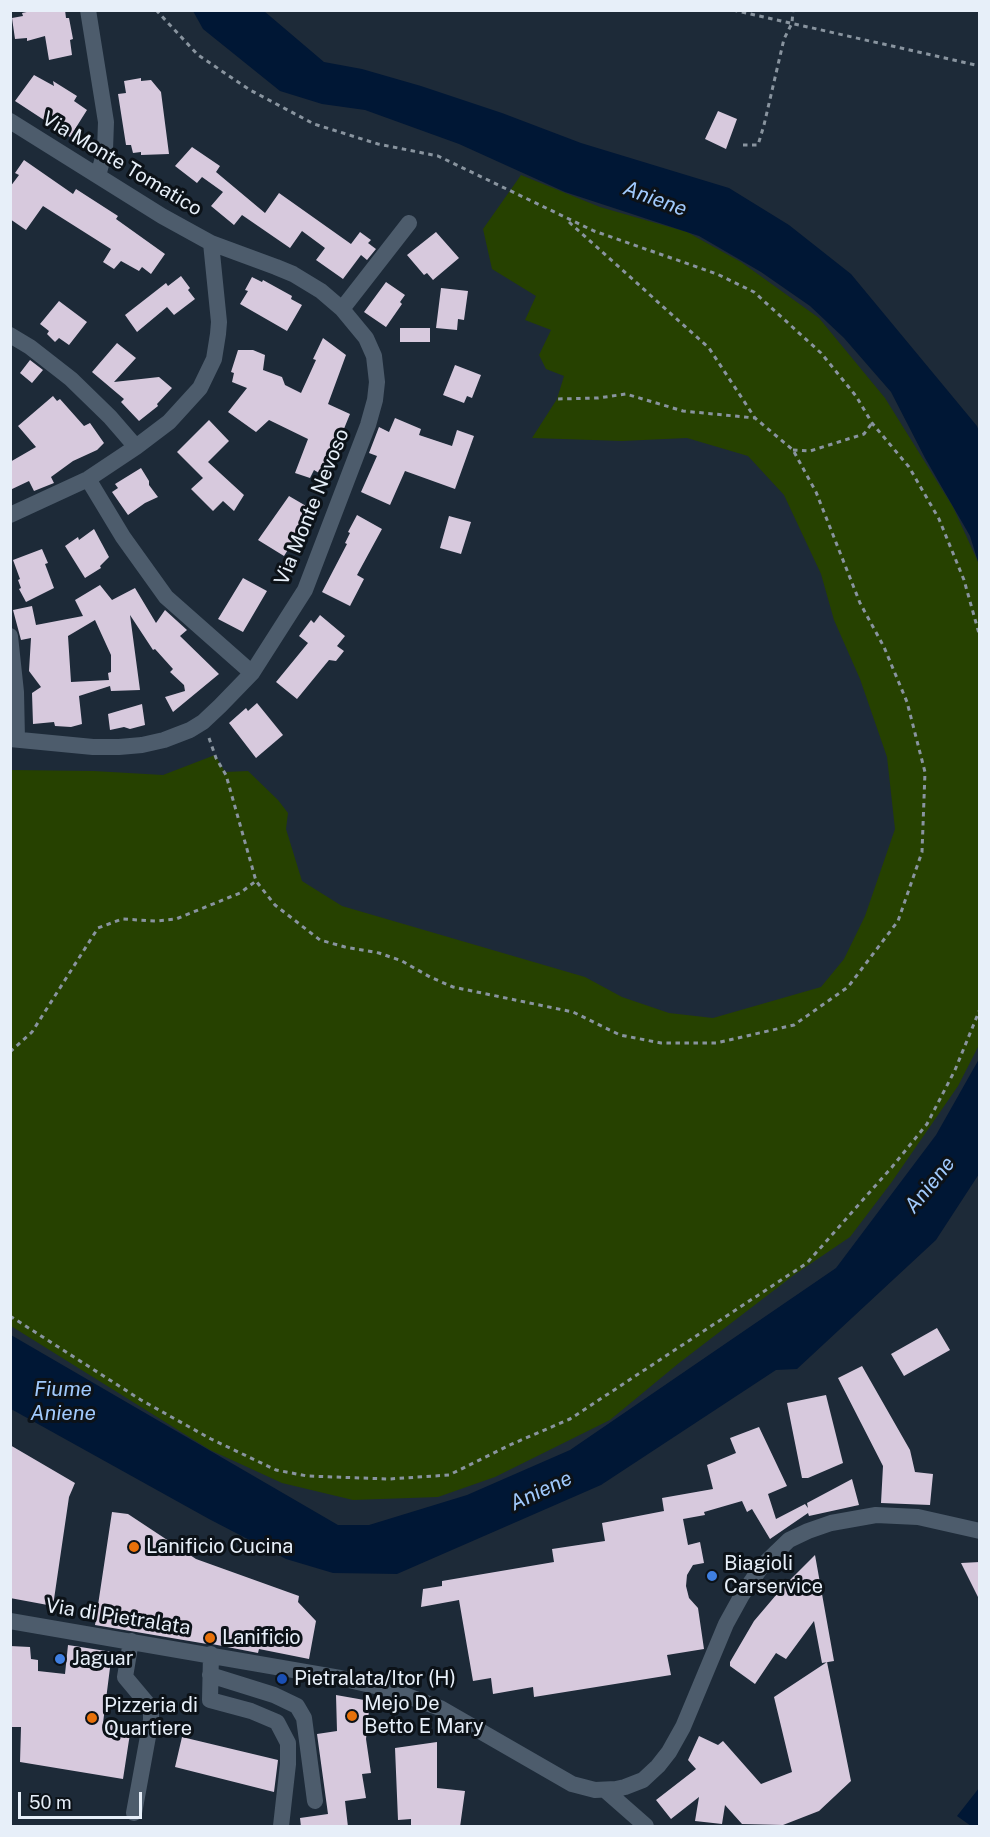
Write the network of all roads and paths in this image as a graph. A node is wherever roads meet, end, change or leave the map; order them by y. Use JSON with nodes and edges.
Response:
{"nodes":[{"id":1,"x":88,"y":10,"type":"edge"},
{"id":2,"x":156,"y":10,"type":"edge"},
{"id":3,"x":733,"y":10,"type":"edge"},
{"id":4,"x":793,"y":10,"type":"edge"},
{"id":5,"x":792,"y":23,"type":"junction"},
{"id":6,"x":980,"y":66,"type":"edge"},
{"id":7,"x":10,"y":121,"type":"edge"},
{"id":8,"x":743,"y":145,"type":"dead end"},
{"id":9,"x":98,"y":176,"type":"junction"},
{"id":10,"x":566,"y":218,"type":"junction"},
{"id":11,"x":409,"y":223,"type":"dead end"},
{"id":12,"x":211,"y":243,"type":"junction"},
{"id":13,"x":342,"y":309,"type":"junction"},
{"id":14,"x":10,"y":335,"type":"edge"},
{"id":15,"x":557,"y":399,"type":"dead end"},
{"id":16,"x":755,"y":418,"type":"junction"},
{"id":17,"x":873,"y":423,"type":"junction"},
{"id":18,"x":136,"y":447,"type":"junction"},
{"id":19,"x":793,"y":450,"type":"junction"},
{"id":20,"x":88,"y":479,"type":"junction"},
{"id":21,"x":10,"y":515,"type":"edge"},
{"id":22,"x":10,"y":636,"type":"edge"},
{"id":23,"x":980,"y":637,"type":"edge"},
{"id":24,"x":252,"y":672,"type":"junction"},
{"id":25,"x":202,"y":723,"type":"junction"},
{"id":26,"x":14,"y":739,"type":"edge"},
{"id":27,"x":256,"y":881,"type":"junction"},
{"id":28,"x":980,"y":1009,"type":"edge"},
{"id":29,"x":10,"y":1052,"type":"edge"},
{"id":30,"x":10,"y":1316,"type":"edge"},
{"id":31,"x":980,"y":1531,"type":"edge"},
{"id":32,"x":10,"y":1621,"type":"edge"},
{"id":33,"x":131,"y":1641,"type":"junction"},
{"id":34,"x":211,"y":1654,"type":"junction"},
{"id":35,"x":210,"y":1675,"type":"junction"},
{"id":36,"x":605,"y":1790,"type":"junction"},
{"id":37,"x":315,"y":1801,"type":"dead end"},
{"id":38,"x":134,"y":1813,"type":"dead end"},
{"id":39,"x":281,"y":1827,"type":"edge"},
{"id":40,"x":646,"y":1827,"type":"edge"}],
"edges":[{"from":1,"to":9,"type":"street"},
{"from":2,"to":10,"type":"path"},
{"from":3,"to":5,"type":"path"},
{"from":4,"to":5,"type":"path"},
{"from":5,"to":6,"type":"path"},
{"from":5,"to":8,"type":"path"},
{"from":7,"to":9,"type":"street","name":"Via Monte Tomatico"},
{"from":9,"to":12,"type":"street","name":"Via Monte Tomatico"},
{"from":10,"to":16,"type":"path"},
{"from":10,"to":17,"type":"path"},
{"from":11,"to":13,"type":"street"},
{"from":12,"to":13,"type":"street","name":"Via Monte Nevoso"},
{"from":12,"to":18,"type":"street"},
{"from":13,"to":24,"type":"street","name":"Via Monte Nevoso"},
{"from":14,"to":18,"type":"street"},
{"from":15,"to":16,"type":"path"},
{"from":16,"to":19,"type":"path"},
{"from":17,"to":19,"type":"path"},
{"from":17,"to":23,"type":"path"},
{"from":18,"to":20,"type":"street"},
{"from":19,"to":27,"type":"path"},
{"from":20,"to":21,"type":"street"},
{"from":20,"to":24,"type":"street"},
{"from":22,"to":26,"type":"street"},
{"from":24,"to":25,"type":"street","name":"Via Monte Nevoso"},
{"from":25,"to":26,"type":"street","name":"Via Monte Nevoso"},
{"from":25,"to":27,"type":"path"},
{"from":27,"to":29,"type":"path"},
{"from":28,"to":30,"type":"path"},
{"from":31,"to":36,"type":"street","name":"Via di Pietralata"},
{"from":32,"to":33,"type":"street","name":"Via di Pietralata"},
{"from":33,"to":34,"type":"street","name":"Via di Pietralata"},
{"from":33,"to":38,"type":"street"},
{"from":34,"to":35,"type":"street"},
{"from":34,"to":36,"type":"street","name":"Via di Pietralata"},
{"from":35,"to":37,"type":"street"},
{"from":35,"to":39,"type":"street"},
{"from":36,"to":40,"type":"street"}]}
